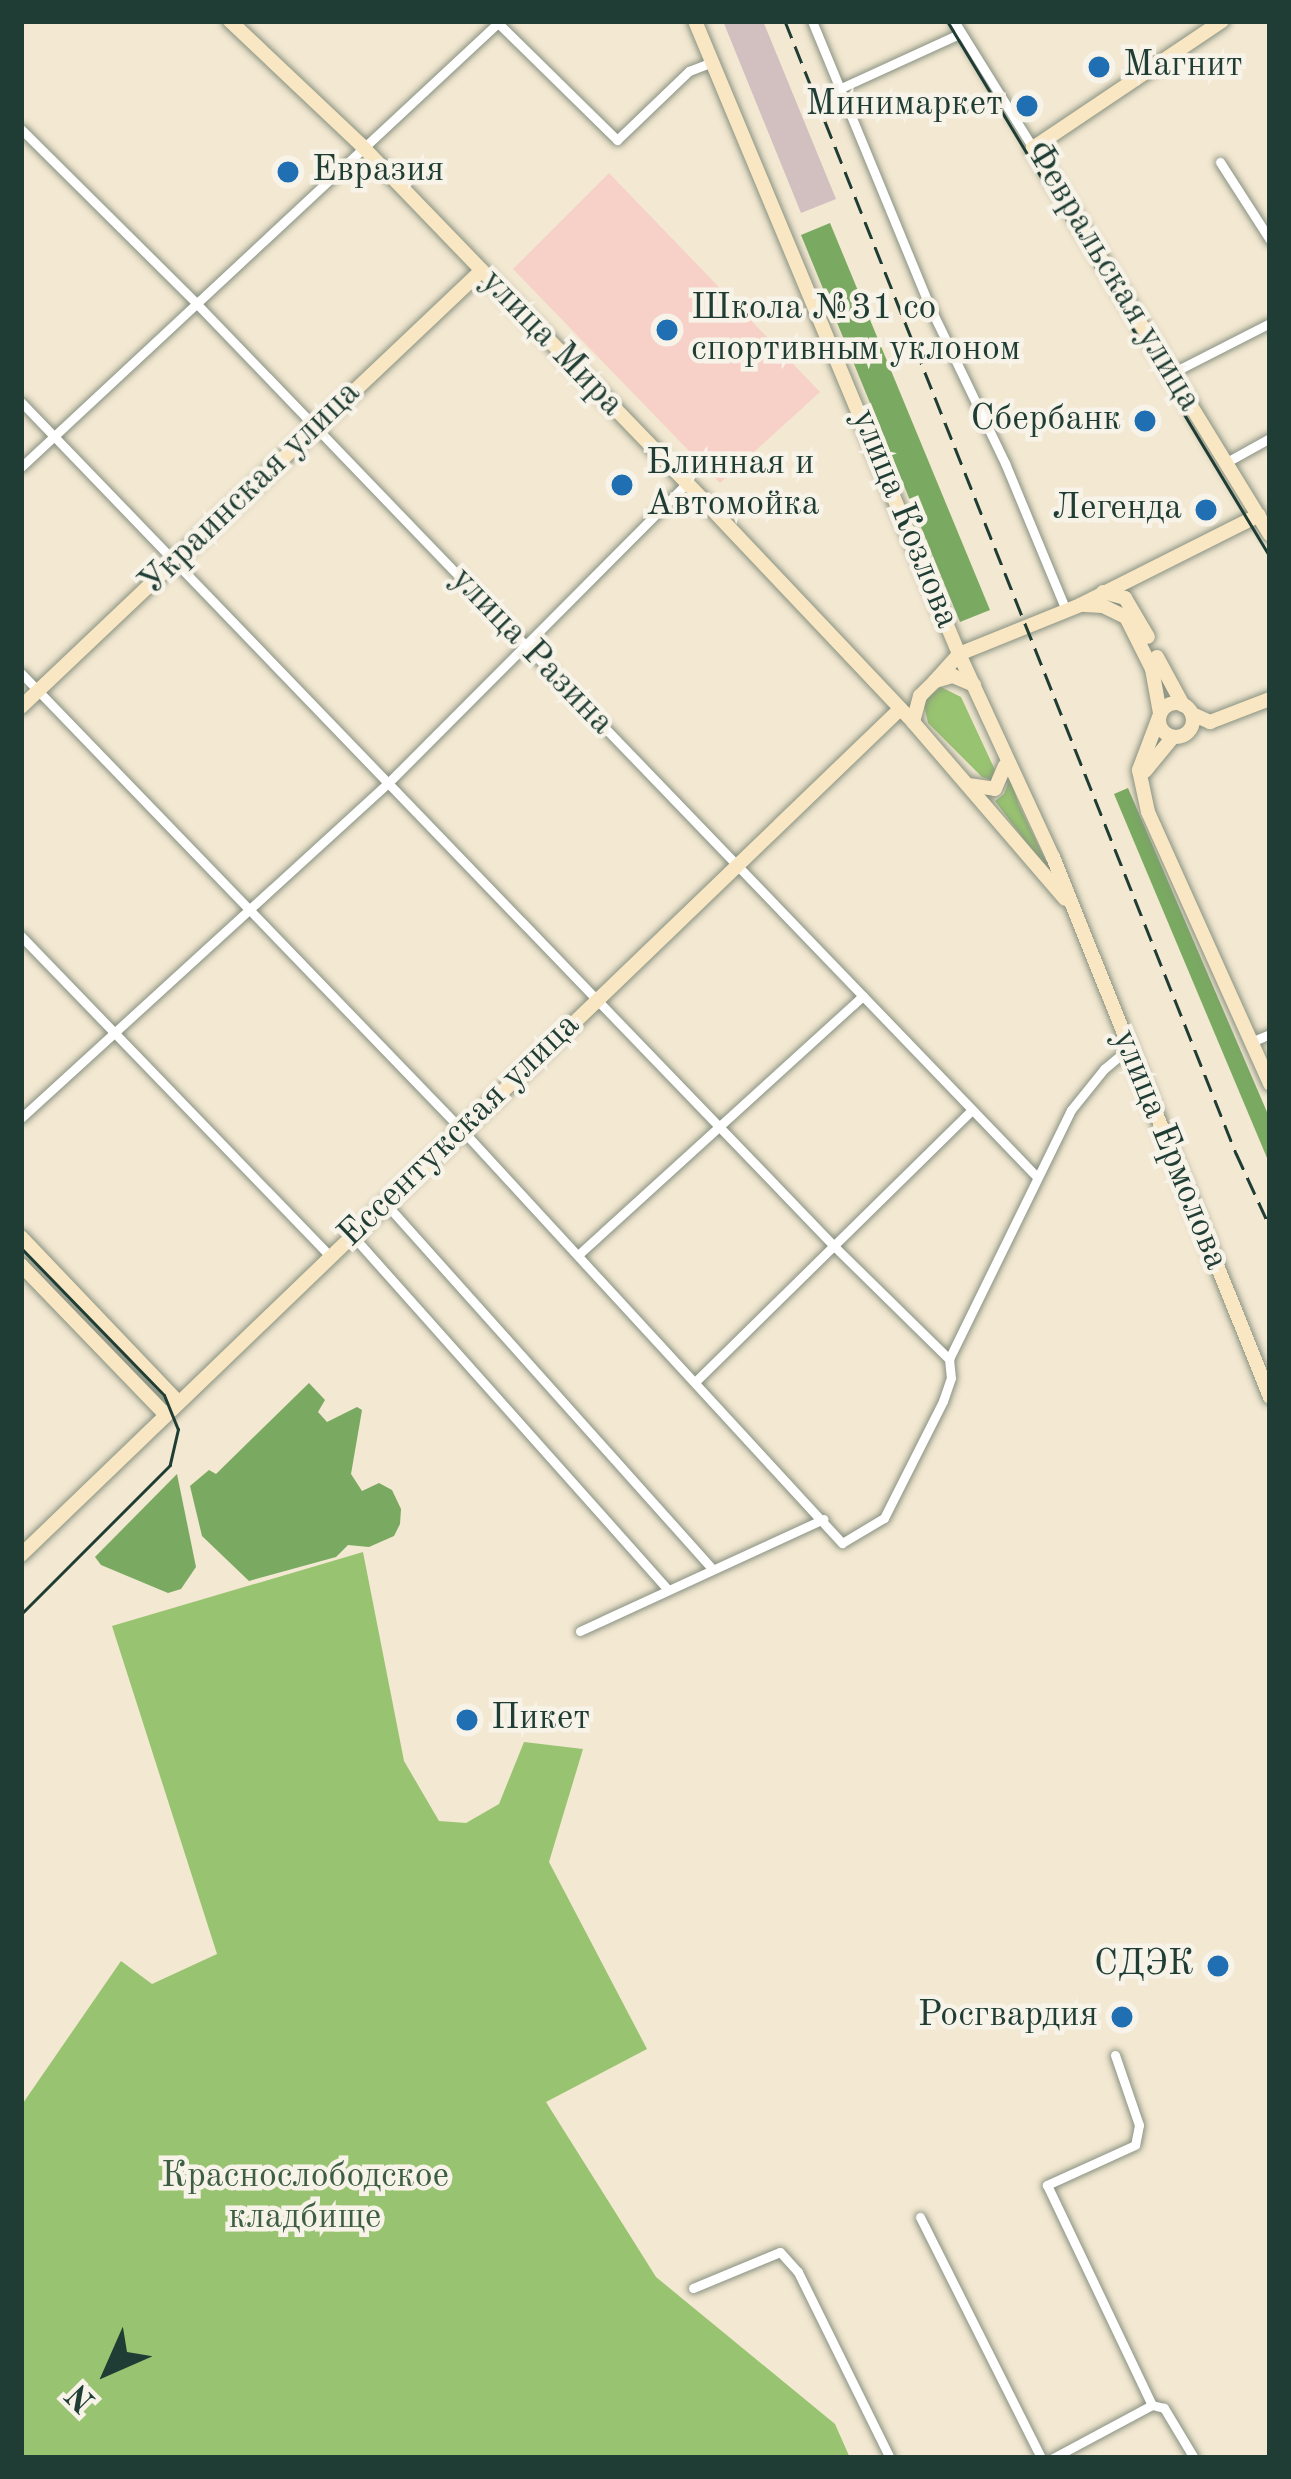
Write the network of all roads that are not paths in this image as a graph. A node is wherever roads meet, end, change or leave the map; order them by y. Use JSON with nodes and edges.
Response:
{"nodes":[{"id":1,"x":230,"y":21,"type":"edge"},
{"id":2,"x":695,"y":21,"type":"edge"},
{"id":3,"x":812,"y":21,"type":"edge"},
{"id":4,"x":954,"y":21,"type":"edge"},
{"id":5,"x":1222,"y":21,"type":"edge"},
{"id":6,"x":498,"y":22,"type":"edge"},
{"id":7,"x":962,"y":33,"type":"junction"},
{"id":8,"x":712,"y":62,"type":"junction"},
{"id":9,"x":841,"y":88,"type":"junction"},
{"id":10,"x":21,"y":129,"type":"edge"},
{"id":11,"x":361,"y":145,"type":"junction"},
{"id":12,"x":1033,"y":148,"type":"junction"},
{"id":13,"x":1220,"y":162,"type":"dead end"},
{"id":14,"x":1270,"y":240,"type":"edge"},
{"id":15,"x":481,"y":272,"type":"junction"},
{"id":16,"x":196,"y":304,"type":"junction"},
{"id":17,"x":1270,"y":322,"type":"edge"},
{"id":18,"x":1172,"y":373,"type":"junction"},
{"id":19,"x":21,"y":402,"type":"edge"},
{"id":20,"x":313,"y":426,"type":"junction"},
{"id":21,"x":54,"y":435,"type":"junction"},
{"id":22,"x":1270,"y":438,"type":"edge"},
{"id":23,"x":1225,"y":463,"type":"junction"},
{"id":24,"x":21,"y":466,"type":"edge"},
{"id":25,"x":686,"y":484,"type":"junction"},
{"id":26,"x":1259,"y":515,"type":"junction"},
{"id":27,"x":1270,"y":534,"type":"edge"},
{"id":28,"x":176,"y":562,"type":"junction"},
{"id":29,"x":1103,"y":592,"type":"junction"},
{"id":30,"x":1073,"y":607,"type":"junction"},
{"id":31,"x":524,"y":645,"type":"junction"},
{"id":32,"x":959,"y":654,"type":"junction"},
{"id":33,"x":21,"y":673,"type":"edge"},
{"id":34,"x":865,"y":673,"type":"junction"},
{"id":35,"x":931,"y":683,"type":"junction"},
{"id":36,"x":974,"y":685,"type":"junction"},
{"id":37,"x":38,"y":691,"type":"junction"},
{"id":38,"x":1270,"y":699,"type":"edge"},
{"id":39,"x":21,"y":707,"type":"edge"},
{"id":40,"x":900,"y":709,"type":"junction"},
{"id":41,"x":1188,"y":709,"type":"junction"},
{"id":42,"x":1160,"y":715,"type":"junction"},
{"id":43,"x":913,"y":722,"type":"junction"},
{"id":44,"x":1210,"y":722,"type":"junction"},
{"id":45,"x":1189,"y":731,"type":"junction"},
{"id":46,"x":1173,"y":737,"type":"junction"},
{"id":47,"x":1005,"y":762,"type":"junction"},
{"id":48,"x":388,"y":783,"type":"junction"},
{"id":49,"x":968,"y":785,"type":"junction"},
{"id":50,"x":1140,"y":787,"type":"junction"},
{"id":51,"x":739,"y":866,"type":"junction"},
{"id":52,"x":1068,"y":902,"type":"junction"},
{"id":53,"x":250,"y":908,"type":"junction"},
{"id":54,"x":21,"y":936,"type":"edge"},
{"id":55,"x":862,"y":996,"type":"junction"},
{"id":56,"x":597,"y":1000,"type":"junction"},
{"id":57,"x":111,"y":1032,"type":"junction"},
{"id":58,"x":1270,"y":1034,"type":"edge"},
{"id":59,"x":1251,"y":1042,"type":"junction"},
{"id":60,"x":1128,"y":1049,"type":"junction"},
{"id":61,"x":1270,"y":1084,"type":"edge"},
{"id":62,"x":972,"y":1110,"type":"junction"},
{"id":63,"x":21,"y":1118,"type":"edge"},
{"id":64,"x":717,"y":1126,"type":"junction"},
{"id":65,"x":463,"y":1131,"type":"junction"},
{"id":66,"x":1036,"y":1178,"type":"junction"},
{"id":67,"x":386,"y":1204,"type":"junction"},
{"id":68,"x":352,"y":1235,"type":"junction"},
{"id":69,"x":21,"y":1237,"type":"edge"},
{"id":70,"x":835,"y":1247,"type":"junction"},
{"id":71,"x":578,"y":1255,"type":"junction"},
{"id":72,"x":329,"y":1256,"type":"junction"},
{"id":73,"x":21,"y":1265,"type":"edge"},
{"id":74,"x":949,"y":1359,"type":"junction"},
{"id":75,"x":696,"y":1381,"type":"junction"},
{"id":76,"x":1270,"y":1397,"type":"edge"},
{"id":77,"x":178,"y":1402,"type":"junction"},
{"id":78,"x":166,"y":1414,"type":"junction"},
{"id":79,"x":824,"y":1519,"type":"junction"},
{"id":80,"x":21,"y":1555,"type":"edge"},
{"id":81,"x":711,"y":1567,"type":"junction"},
{"id":82,"x":667,"y":1588,"type":"junction"},
{"id":83,"x":580,"y":1631,"type":"dead end"},
{"id":84,"x":1115,"y":2055,"type":"dead end"},
{"id":85,"x":920,"y":2217,"type":"dead end"},
{"id":86,"x":693,"y":2288,"type":"dead end"},
{"id":87,"x":1152,"y":2405,"type":"junction"},
{"id":88,"x":890,"y":2458,"type":"edge"},
{"id":89,"x":1041,"y":2458,"type":"edge"},
{"id":90,"x":1053,"y":2458,"type":"edge"},
{"id":91,"x":1194,"y":2458,"type":"edge"}],
"edges":[{"from":1,"to":11,"type":"street","name":"улица Мира"},
{"from":2,"to":8,"type":"street","name":"улица Козлова"},
{"from":3,"to":9,"type":"street"},
{"from":4,"to":7,"type":"street","name":"Февральская улица"},
{"from":5,"to":12,"type":"street"},
{"from":6,"to":8,"type":"street"},
{"from":6,"to":11,"type":"street"},
{"from":7,"to":9,"type":"street"},
{"from":7,"to":12,"type":"street","name":"Февральская улица"},
{"from":8,"to":32,"type":"street","name":"улица Козлова"},
{"from":9,"to":30,"type":"street"},
{"from":10,"to":16,"type":"street","name":"улица Разина"},
{"from":11,"to":15,"type":"street","name":"улица Мира"},
{"from":11,"to":16,"type":"street"},
{"from":12,"to":18,"type":"street","name":"Февральская улица"},
{"from":13,"to":14,"type":"street"},
{"from":15,"to":20,"type":"street","name":"Украинская улица"},
{"from":15,"to":25,"type":"street","name":"улица Мира"},
{"from":16,"to":20,"type":"street","name":"улица Разина"},
{"from":16,"to":21,"type":"street"},
{"from":17,"to":18,"type":"street"},
{"from":18,"to":23,"type":"street","name":"Февральская улица"},
{"from":19,"to":21,"type":"street"},
{"from":20,"to":28,"type":"street","name":"Украинская улица"},
{"from":20,"to":31,"type":"street","name":"улица Разина"},
{"from":21,"to":24,"type":"street"},
{"from":21,"to":28,"type":"street"},
{"from":22,"to":23,"type":"street"},
{"from":23,"to":26,"type":"street","name":"Февральская улица"},
{"from":25,"to":31,"type":"street"},
{"from":25,"to":34,"type":"street","name":"улица Мира"},
{"from":26,"to":27,"type":"street","name":"Февральская улица"},
{"from":26,"to":29,"type":"street"},
{"from":28,"to":37,"type":"street","name":"Украинская улица"},
{"from":28,"to":48,"type":"street"},
{"from":29,"to":30,"type":"street"},
{"from":29,"to":41,"type":"street"},
{"from":30,"to":32,"type":"street"},
{"from":30,"to":42,"type":"street"},
{"from":31,"to":48,"type":"street"},
{"from":31,"to":51,"type":"street","name":"улица Разина"},
{"from":32,"to":35,"type":"street"},
{"from":32,"to":36,"type":"street","name":"улица Козлова"},
{"from":33,"to":37,"type":"street"},
{"from":34,"to":35,"type":"street"},
{"from":34,"to":40,"type":"street","name":"улица Мира"},
{"from":35,"to":36,"type":"street"},
{"from":35,"to":43,"type":"street"},
{"from":36,"to":47,"type":"street"},
{"from":37,"to":39,"type":"street","name":"Украинская улица"},
{"from":37,"to":53,"type":"street"},
{"from":38,"to":44,"type":"street"},
{"from":40,"to":43,"type":"street","name":"улица Мира"},
{"from":40,"to":51,"type":"street","name":"Ессентукская улица"},
{"from":41,"to":42,"type":"street"},
{"from":41,"to":44,"type":"street"},
{"from":41,"to":45,"type":"street"},
{"from":42,"to":46,"type":"street"},
{"from":42,"to":50,"type":"street"},
{"from":43,"to":49,"type":"street","name":"улица Мира"},
{"from":44,"to":45,"type":"street"},
{"from":45,"to":46,"type":"street"},
{"from":46,"to":50,"type":"street"},
{"from":47,"to":49,"type":"street"},
{"from":47,"to":52,"type":"street"},
{"from":48,"to":53,"type":"street"},
{"from":48,"to":56,"type":"street"},
{"from":49,"to":52,"type":"street","name":"улица Мира"},
{"from":50,"to":59,"type":"street"},
{"from":51,"to":55,"type":"street","name":"улица Разина"},
{"from":51,"to":56,"type":"street","name":"Ессентукская улица"},
{"from":52,"to":60,"type":"street","name":"улица Ермолова"},
{"from":53,"to":57,"type":"street"},
{"from":53,"to":65,"type":"street"},
{"from":54,"to":57,"type":"street"},
{"from":55,"to":62,"type":"street","name":"улица Разина"},
{"from":55,"to":64,"type":"street"},
{"from":56,"to":64,"type":"street"},
{"from":56,"to":65,"type":"street","name":"Ессентукская улица"},
{"from":57,"to":63,"type":"street"},
{"from":57,"to":72,"type":"street"},
{"from":58,"to":59,"type":"street"},
{"from":59,"to":61,"type":"street"},
{"from":60,"to":66,"type":"street"},
{"from":60,"to":76,"type":"street","name":"улица Ермолова"},
{"from":62,"to":66,"type":"street","name":"улица Разина"},
{"from":62,"to":70,"type":"street"},
{"from":64,"to":70,"type":"street"},
{"from":64,"to":71,"type":"street"},
{"from":65,"to":67,"type":"street","name":"Ессентукская улица"},
{"from":65,"to":71,"type":"street"},
{"from":66,"to":74,"type":"street"},
{"from":67,"to":68,"type":"street","name":"Ессентукская улица"},
{"from":67,"to":81,"type":"street"},
{"from":68,"to":72,"type":"street","name":"Ессентукская улица"},
{"from":68,"to":82,"type":"street"},
{"from":69,"to":77,"type":"street"},
{"from":70,"to":74,"type":"street"},
{"from":70,"to":75,"type":"street"},
{"from":71,"to":75,"type":"street"},
{"from":72,"to":77,"type":"street","name":"Ессентукская улица"},
{"from":73,"to":78,"type":"street"},
{"from":74,"to":79,"type":"street"},
{"from":75,"to":79,"type":"street"},
{"from":77,"to":78,"type":"street","name":"Ессентукская улица"},
{"from":78,"to":80,"type":"street","name":"Ессентукская улица"},
{"from":79,"to":81,"type":"street"},
{"from":81,"to":82,"type":"street"},
{"from":82,"to":83,"type":"street"},
{"from":84,"to":87,"type":"street"},
{"from":85,"to":89,"type":"street"},
{"from":86,"to":88,"type":"street"},
{"from":87,"to":90,"type":"street"},
{"from":87,"to":91,"type":"street"}]}
